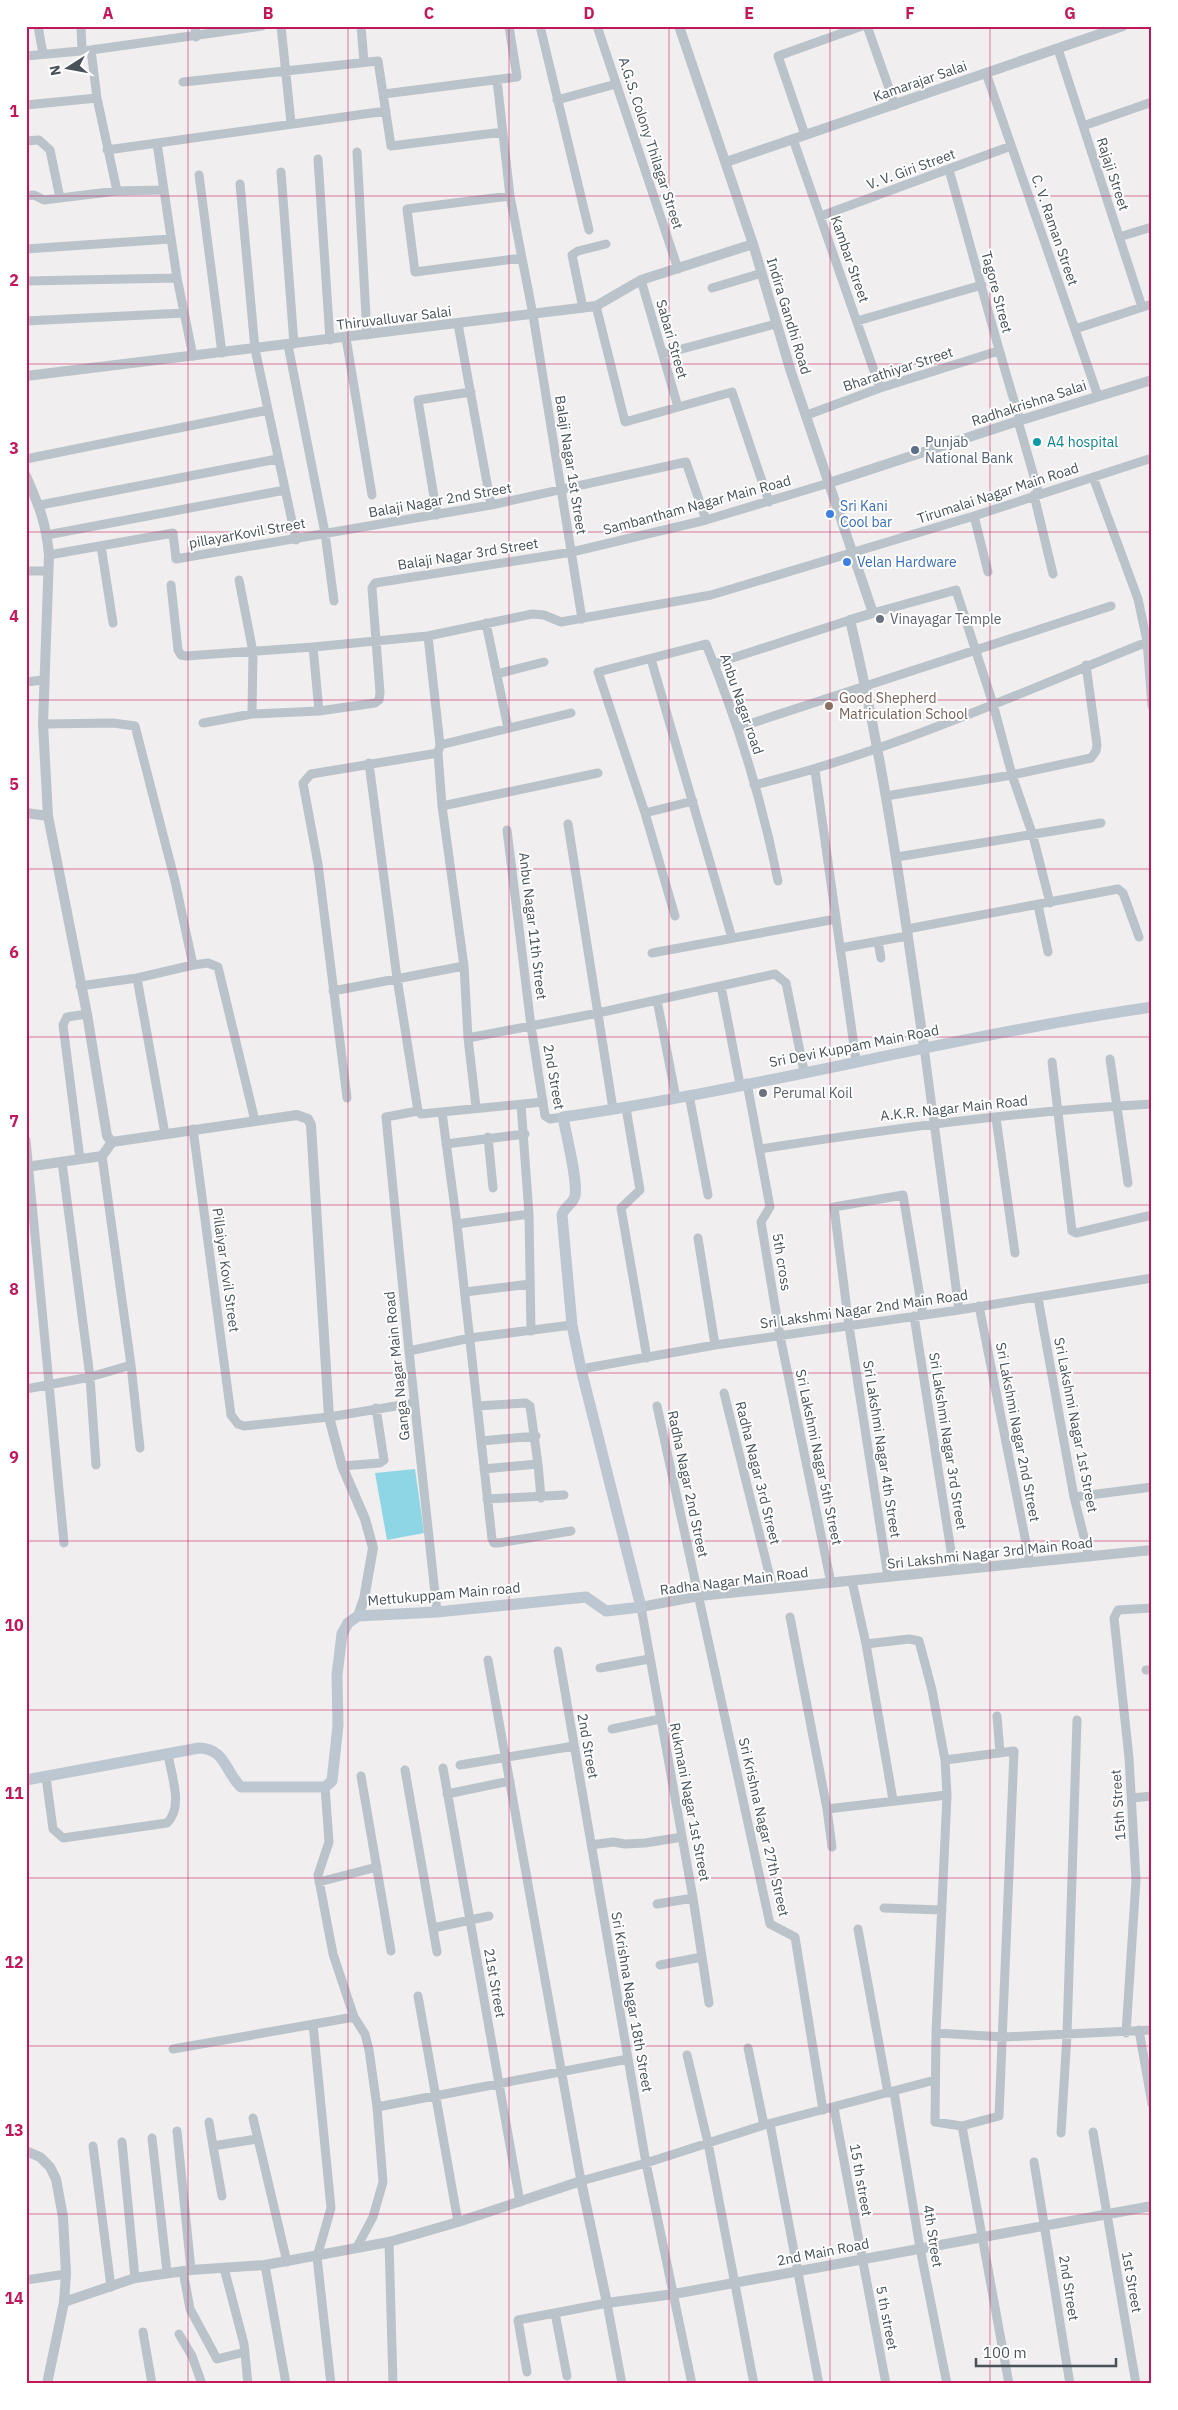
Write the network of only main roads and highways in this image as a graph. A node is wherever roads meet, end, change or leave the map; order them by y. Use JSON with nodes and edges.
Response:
{"nodes":[{"id":1,"x":1152,"y":1007,"type":"edge"},
{"id":2,"x":640,"y":1607,"type":"joint"},
{"id":3,"x":26,"y":1780,"type":"edge"}],
"edges":[{"from":1,"to":2,"type":"main road","name":"Sri Devi Kuppam Main Road"},
{"from":2,"to":3,"type":"main road","name":"Mettukuppam Main road"}]}
